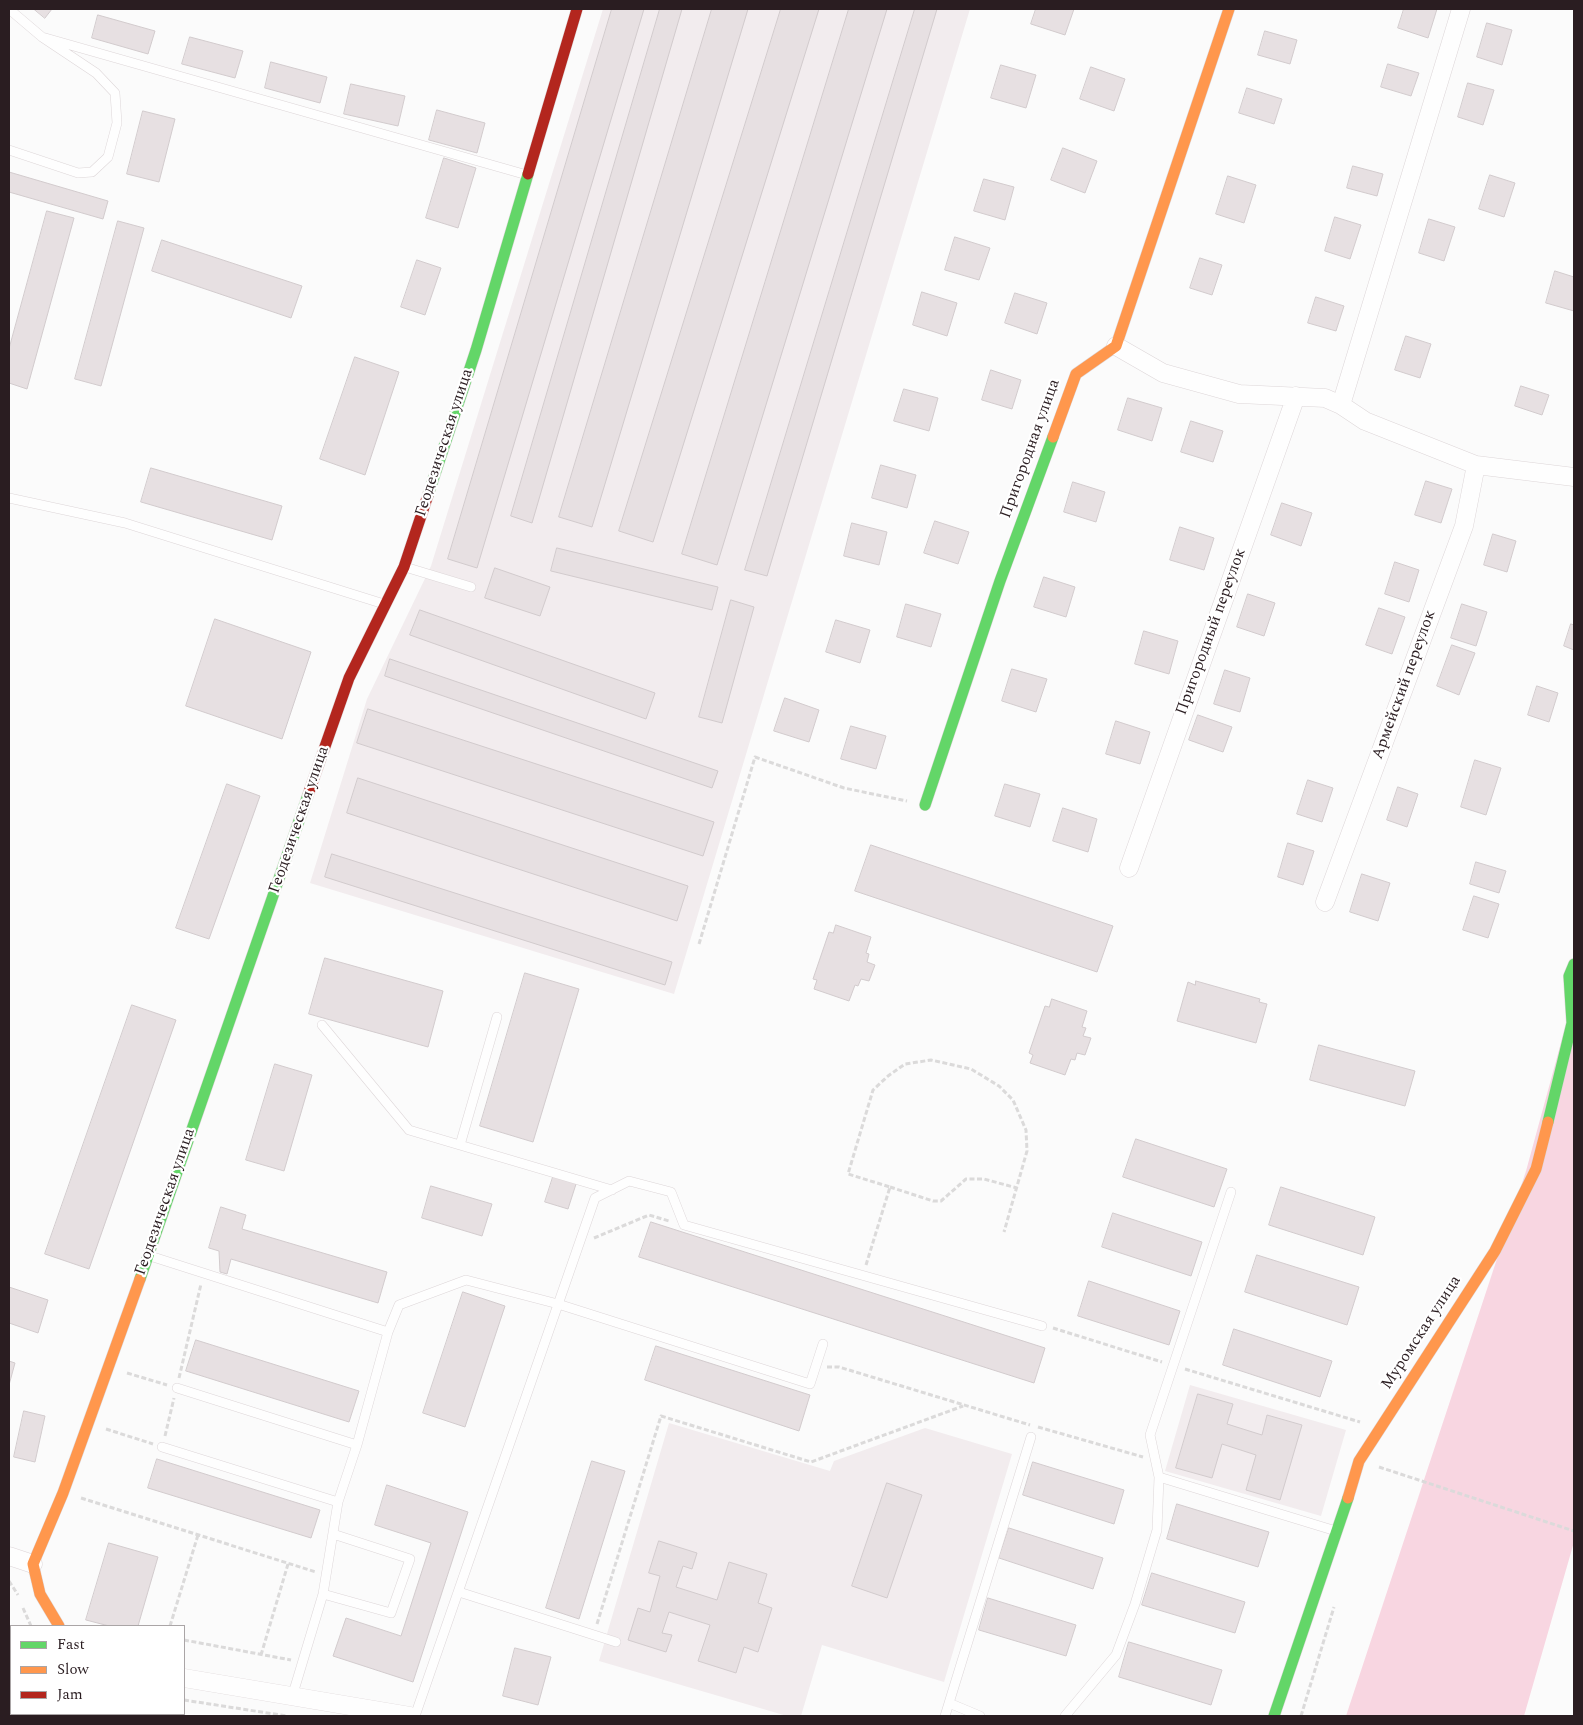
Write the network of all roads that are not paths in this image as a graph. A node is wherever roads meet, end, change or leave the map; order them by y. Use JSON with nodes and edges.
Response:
{"nodes":[{"id":1,"x":10,"y":9,"type":"edge"},
{"id":2,"x":577,"y":9,"type":"edge"},
{"id":3,"x":1229,"y":9,"type":"edge"},
{"id":4,"x":1462,"y":9,"type":"edge"},
{"id":5,"x":42,"y":37,"type":"junction"},
{"id":6,"x":9,"y":150,"type":"edge"},
{"id":7,"x":527,"y":175,"type":"junction"},
{"id":8,"x":1116,"y":346,"type":"junction"},
{"id":9,"x":1296,"y":396,"type":"junction"},
{"id":10,"x":1341,"y":405,"type":"junction"},
{"id":11,"x":1476,"y":465,"type":"junction"},
{"id":12,"x":1574,"y":477,"type":"edge"},
{"id":13,"x":9,"y":498,"type":"edge"},
{"id":14,"x":404,"y":567,"type":"junction"},
{"id":15,"x":471,"y":587,"type":"dead end"},
{"id":16,"x":386,"y":605,"type":"junction"},
{"id":17,"x":925,"y":805,"type":"road end"},
{"id":18,"x":1129,"y":868,"type":"dead end"},
{"id":19,"x":1325,"y":902,"type":"dead end"},
{"id":20,"x":1574,"y":964,"type":"edge"},
{"id":21,"x":498,"y":1017,"type":"dead end"},
{"id":22,"x":322,"y":1025,"type":"dead end"},
{"id":23,"x":460,"y":1145,"type":"junction"},
{"id":24,"x":612,"y":1190,"type":"junction"},
{"id":25,"x":1232,"y":1192,"type":"dead end"},
{"id":26,"x":147,"y":1255,"type":"junction"},
{"id":27,"x":558,"y":1304,"type":"junction"},
{"id":28,"x":1042,"y":1326,"type":"road end"},
{"id":29,"x":388,"y":1332,"type":"junction"},
{"id":30,"x":823,"y":1344,"type":"dead end"},
{"id":31,"x":177,"y":1388,"type":"road end"},
{"id":32,"x":1031,"y":1437,"type":"dead end"},
{"id":33,"x":357,"y":1446,"type":"junction"},
{"id":34,"x":162,"y":1447,"type":"dead end"},
{"id":35,"x":1159,"y":1476,"type":"junction"},
{"id":36,"x":338,"y":1502,"type":"junction"},
{"id":37,"x":1336,"y":1531,"type":"junction"},
{"id":38,"x":333,"y":1534,"type":"junction"},
{"id":39,"x":9,"y":1556,"type":"edge"},
{"id":40,"x":33,"y":1564,"type":"junction"},
{"id":41,"x":459,"y":1592,"type":"junction"},
{"id":42,"x":323,"y":1594,"type":"junction"},
{"id":43,"x":58,"y":1625,"type":"edge"},
{"id":44,"x":616,"y":1642,"type":"dead end"},
{"id":45,"x":185,"y":1678,"type":"edge"},
{"id":46,"x":292,"y":1696,"type":"junction"},
{"id":47,"x":949,"y":1703,"type":"junction"},
{"id":48,"x":410,"y":1716,"type":"edge"},
{"id":49,"x":415,"y":1716,"type":"edge"},
{"id":50,"x":945,"y":1716,"type":"edge"},
{"id":51,"x":980,"y":1716,"type":"edge"},
{"id":52,"x":1064,"y":1716,"type":"edge"},
{"id":53,"x":1274,"y":1716,"type":"edge"}],
"edges":[{"from":1,"to":5,"type":"lane"},
{"from":2,"to":7,"type":"street","name":"Геодезическая улица"},
{"from":3,"to":8,"type":"street"},
{"from":4,"to":10,"type":"street"},
{"from":5,"to":6,"type":"lane"},
{"from":5,"to":7,"type":"lane"},
{"from":7,"to":14,"type":"street","name":"Геодезическая улица"},
{"from":8,"to":9,"type":"street"},
{"from":8,"to":17,"type":"street","name":"Пригородная улица"},
{"from":9,"to":10,"type":"street"},
{"from":9,"to":18,"type":"street","name":"Пригородный переулок"},
{"from":10,"to":11,"type":"street"},
{"from":11,"to":12,"type":"street"},
{"from":11,"to":19,"type":"street","name":"Армейский переулок"},
{"from":13,"to":16,"type":"lane"},
{"from":14,"to":15,"type":"lane"},
{"from":14,"to":16,"type":"street","name":"Геодезическая улица"},
{"from":16,"to":26,"type":"street","name":"Геодезическая улица"},
{"from":20,"to":37,"type":"street","name":"Муромская улица"},
{"from":21,"to":23,"type":"lane"},
{"from":22,"to":23,"type":"lane"},
{"from":23,"to":24,"type":"lane"},
{"from":24,"to":27,"type":"lane"},
{"from":24,"to":28,"type":"lane"},
{"from":25,"to":35,"type":"lane"},
{"from":26,"to":29,"type":"lane"},
{"from":26,"to":40,"type":"street","name":"Геодезическая улица"},
{"from":27,"to":29,"type":"lane"},
{"from":27,"to":30,"type":"lane"},
{"from":27,"to":41,"type":"lane"},
{"from":29,"to":33,"type":"lane"},
{"from":31,"to":33,"type":"lane"},
{"from":32,"to":47,"type":"lane"},
{"from":33,"to":36,"type":"lane"},
{"from":34,"to":36,"type":"lane"},
{"from":35,"to":37,"type":"lane"},
{"from":35,"to":52,"type":"lane"},
{"from":36,"to":38,"type":"lane"},
{"from":37,"to":53,"type":"street","name":"Муромская улица"},
{"from":38,"to":42,"type":"lane"},
{"from":38,"to":42,"type":"lane"},
{"from":39,"to":40,"type":"street"},
{"from":40,"to":43,"type":"street"},
{"from":41,"to":44,"type":"lane"},
{"from":41,"to":49,"type":"lane"},
{"from":42,"to":46,"type":"lane"},
{"from":45,"to":46,"type":"street"},
{"from":46,"to":48,"type":"street"},
{"from":47,"to":50,"type":"lane"},
{"from":47,"to":51,"type":"lane"}]}
